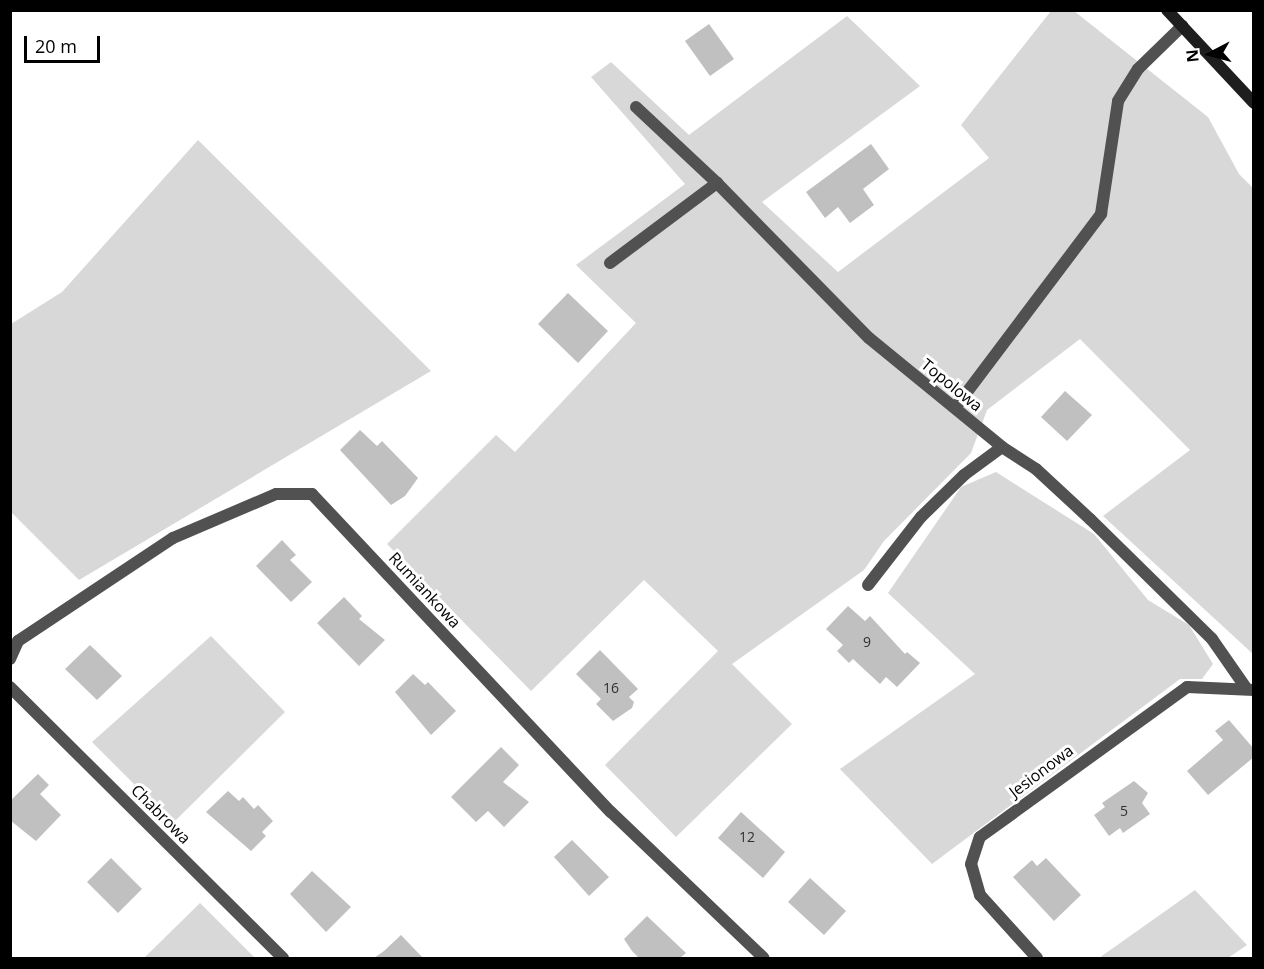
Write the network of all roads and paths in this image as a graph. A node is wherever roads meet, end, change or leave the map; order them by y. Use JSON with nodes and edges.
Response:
{"nodes":[{"id":1,"x":1167,"y":10,"type":"edge"},
{"id":2,"x":1182,"y":26,"type":"junction"},
{"id":3,"x":1254,"y":102,"type":"edge"},
{"id":4,"x":636,"y":107,"type":"dead end"},
{"id":5,"x":717,"y":183,"type":"junction"},
{"id":6,"x":609,"y":263,"type":"dead end"},
{"id":7,"x":955,"y":408,"type":"junction"},
{"id":8,"x":1002,"y":447,"type":"junction"},
{"id":9,"x":868,"y":585,"type":"dead end"},
{"id":10,"x":10,"y":659,"type":"edge"},
{"id":11,"x":10,"y":675,"type":"edge"},
{"id":12,"x":1250,"y":689,"type":"edge"},
{"id":13,"x":13,"y":690,"type":"edge"},
{"id":14,"x":283,"y":958,"type":"edge"},
{"id":15,"x":764,"y":958,"type":"edge"},
{"id":16,"x":1037,"y":958,"type":"edge"}],
"edges":[{"from":1,"to":2,"type":"main road"},
{"from":2,"to":3,"type":"main road"},
{"from":2,"to":7,"type":"street"},
{"from":4,"to":5,"type":"street","name":"Topolowa"},
{"from":5,"to":6,"type":"street"},
{"from":5,"to":7,"type":"street","name":"Topolowa"},
{"from":7,"to":8,"type":"street","name":"Topolowa"},
{"from":8,"to":9,"type":"street"},
{"from":8,"to":12,"type":"street","name":"Topolowa"},
{"from":10,"to":15,"type":"street","name":"Rumiankowa"},
{"from":11,"to":13,"type":"street"},
{"from":12,"to":16,"type":"street","name":"Jesionowa"},
{"from":13,"to":14,"type":"street","name":"Chabrowa"}]}
